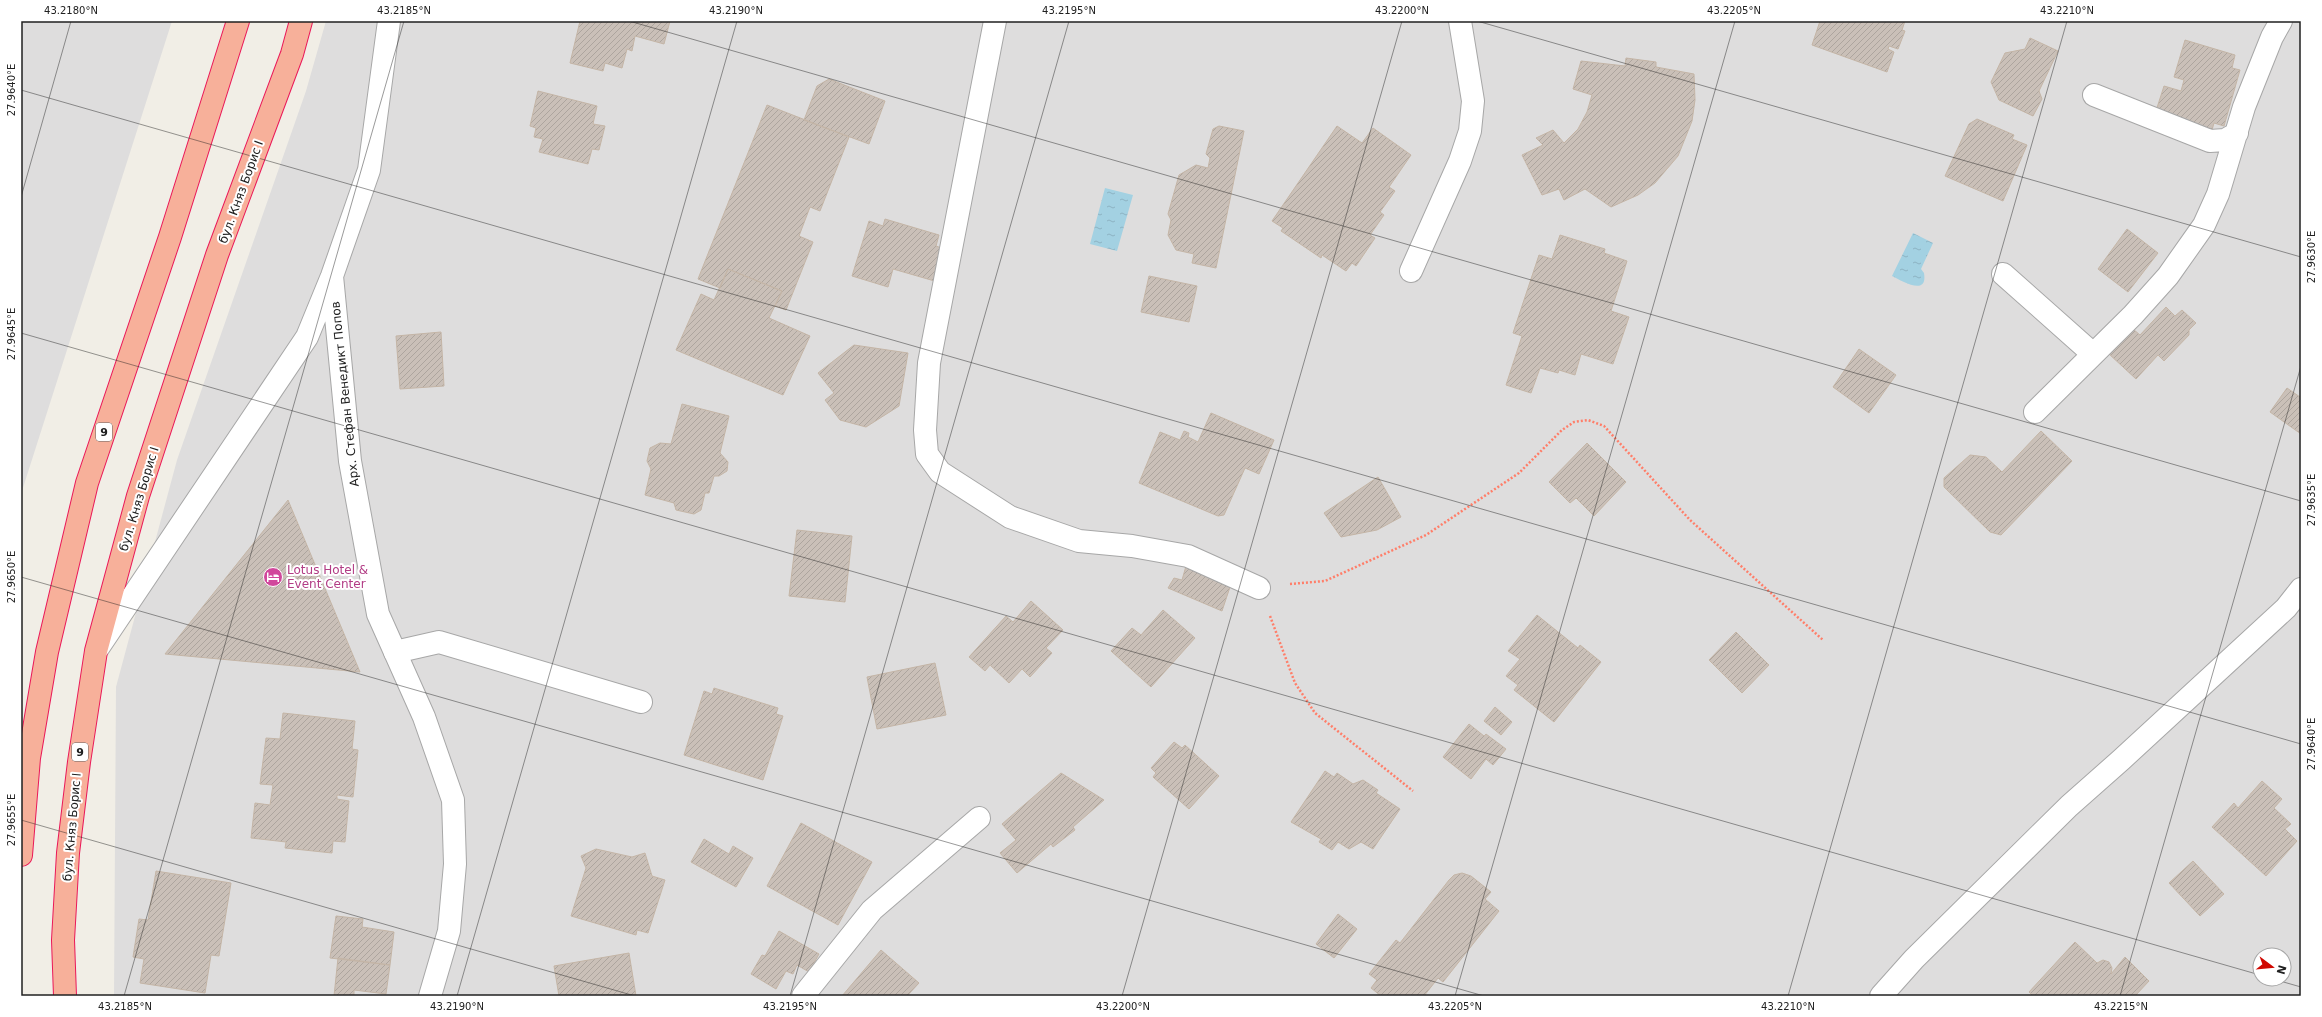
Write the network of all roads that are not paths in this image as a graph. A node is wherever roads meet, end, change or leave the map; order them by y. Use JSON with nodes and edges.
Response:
{"nodes":[{"id":1,"x":238,"y":21,"type":"edge"},
{"id":2,"x":301,"y":21,"type":"edge"},
{"id":3,"x":388,"y":21,"type":"edge"},
{"id":4,"x":995,"y":21,"type":"edge"},
{"id":5,"x":1460,"y":21,"type":"edge"},
{"id":6,"x":2281,"y":21,"type":"edge"},
{"id":7,"x":2094,"y":95,"type":"dead end"},
{"id":8,"x":2237,"y":133,"type":"junction"},
{"id":9,"x":1411,"y":271,"type":"dead end"},
{"id":10,"x":2003,"y":274,"type":"dead end"},
{"id":11,"x":332,"y":276,"type":"junction"},
{"id":12,"x":2094,"y":354,"type":"junction"},
{"id":13,"x":2035,"y":412,"type":"dead end"},
{"id":14,"x":1260,"y":588,"type":"road end"},
{"id":15,"x":2301,"y":589,"type":"edge"},
{"id":16,"x":96,"y":651,"type":"junction"},
{"id":17,"x":395,"y":652,"type":"junction"},
{"id":18,"x":641,"y":702,"type":"dead end"},
{"id":19,"x":979,"y":818,"type":"dead end"},
{"id":20,"x":21,"y":855,"type":"edge"},
{"id":21,"x":65,"y":996,"type":"edge"},
{"id":22,"x":430,"y":996,"type":"edge"},
{"id":23,"x":803,"y":996,"type":"edge"},
{"id":24,"x":1881,"y":996,"type":"edge"}],
"edges":[{"from":1,"to":20,"type":"highway","number":"9"},
{"from":2,"to":16,"type":"highway","name":"бул. Княз Борис I","number":"9"},
{"from":3,"to":11,"type":"street"},
{"from":4,"to":14,"type":"street"},
{"from":5,"to":9,"type":"street"},
{"from":6,"to":8,"type":"street"},
{"from":7,"to":8,"type":"street"},
{"from":8,"to":12,"type":"street"},
{"from":10,"to":12,"type":"street"},
{"from":11,"to":16,"type":"street"},
{"from":11,"to":17,"type":"street","name":"Арх. Стефан Венедикт Попов"},
{"from":12,"to":13,"type":"street"},
{"from":15,"to":24,"type":"street"},
{"from":16,"to":21,"type":"highway","name":"бул. Княз Борис I","number":"9"},
{"from":17,"to":18,"type":"street"},
{"from":17,"to":22,"type":"street","name":"Арх. Стефан Венедикт Попов"},
{"from":19,"to":23,"type":"street"}]}
